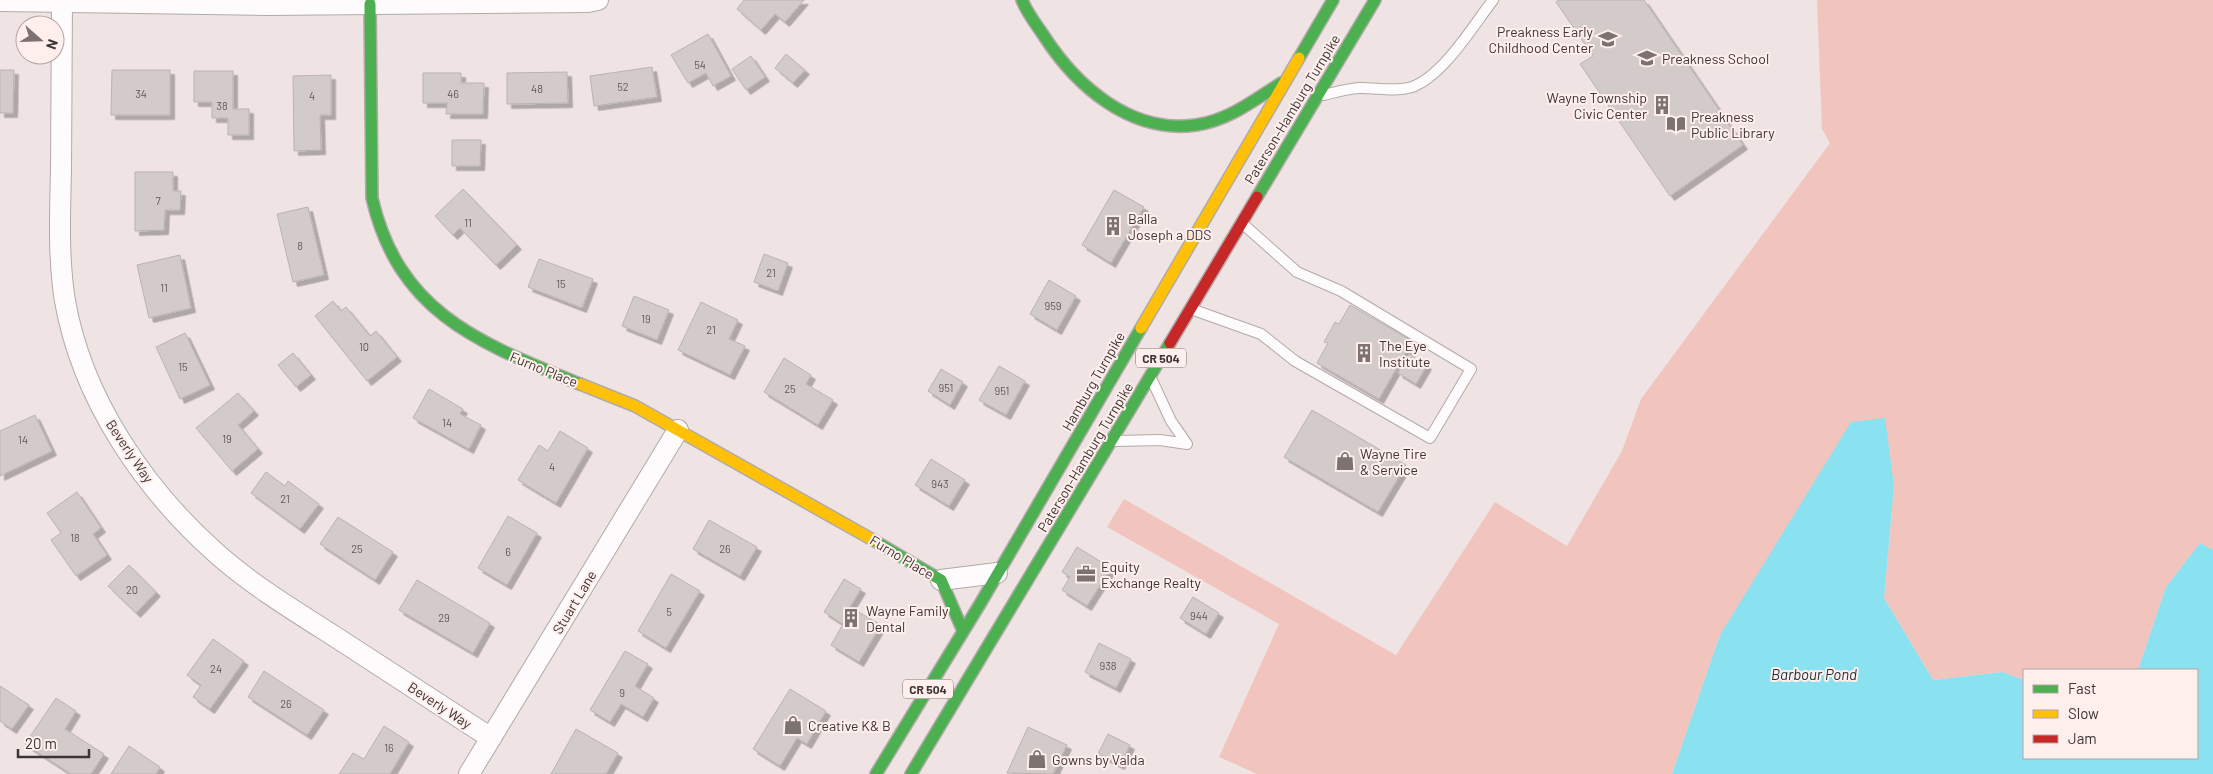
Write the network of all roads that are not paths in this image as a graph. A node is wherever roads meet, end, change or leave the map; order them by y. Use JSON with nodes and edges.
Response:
{"nodes":[{"id":1,"x":598,"y":0,"type":"edge"},
{"id":2,"x":1022,"y":0,"type":"edge"},
{"id":3,"x":1333,"y":0,"type":"edge"},
{"id":4,"x":1375,"y":0,"type":"edge"},
{"id":5,"x":1493,"y":0,"type":"edge"},
{"id":6,"x":0,"y":1,"type":"edge"},
{"id":7,"x":62,"y":2,"type":"junction"},
{"id":8,"x":370,"y":4,"type":"junction"},
{"id":9,"x":1286,"y":80,"type":"junction"},
{"id":10,"x":1317,"y":98,"type":"junction"},
{"id":11,"x":1241,"y":222,"type":"junction"},
{"id":12,"x":1190,"y":308,"type":"junction"},
{"id":13,"x":1150,"y":377,"type":"junction"},
{"id":14,"x":678,"y":430,"type":"junction"},
{"id":15,"x":1112,"y":442,"type":"junction"},
{"id":16,"x":997,"y":574,"type":"junction"},
{"id":17,"x":941,"y":580,"type":"junction"},
{"id":18,"x":963,"y":630,"type":"junction"},
{"id":19,"x":491,"y":738,"type":"junction"},
{"id":20,"x":469,"y":774,"type":"edge"},
{"id":21,"x":876,"y":774,"type":"edge"},
{"id":22,"x":911,"y":774,"type":"edge"}],
"edges":[{"from":1,"to":8,"type":"street"},
{"from":2,"to":9,"type":"main road"},
{"from":3,"to":9,"type":"main road","name":"Hamburg Turnpike","number":"CR 504"},
{"from":4,"to":10,"type":"main road","name":"Paterson-Hamburg Turnpike","number":"CR 504"},
{"from":5,"to":10,"type":"lane"},
{"from":6,"to":7,"type":"street"},
{"from":7,"to":8,"type":"street"},
{"from":7,"to":19,"type":"street","name":"Beverly Way"},
{"from":8,"to":14,"type":"main road","name":"Furno Place"},
{"from":9,"to":16,"type":"main road","name":"Hamburg Turnpike","number":"CR 504"},
{"from":10,"to":11,"type":"main road","name":"Paterson-Hamburg Turnpike","number":"CR 504"},
{"from":11,"to":12,"type":"main road","name":"Paterson-Hamburg Turnpike","number":"CR 504"},
{"from":11,"to":12,"type":"lane"},
{"from":12,"to":13,"type":"main road","name":"Paterson-Hamburg Turnpike","number":"CR 504"},
{"from":13,"to":15,"type":"main road","name":"Paterson-Hamburg Turnpike","number":"CR 504"},
{"from":13,"to":15,"type":"lane"},
{"from":14,"to":17,"type":"main road","name":"Furno Place"},
{"from":14,"to":19,"type":"street","name":"Stuart Lane"},
{"from":15,"to":22,"type":"main road","name":"Paterson-Hamburg Turnpike","number":"CR 504"},
{"from":16,"to":17,"type":"street","name":"Furno Place"},
{"from":16,"to":18,"type":"main road","name":"Hamburg Turnpike","number":"CR 504"},
{"from":17,"to":18,"type":"main road","name":"Furno Place"},
{"from":18,"to":21,"type":"main road","name":"Hamburg Turnpike","number":"CR 504"},
{"from":19,"to":20,"type":"street","name":"Stuart Lane"}]}
